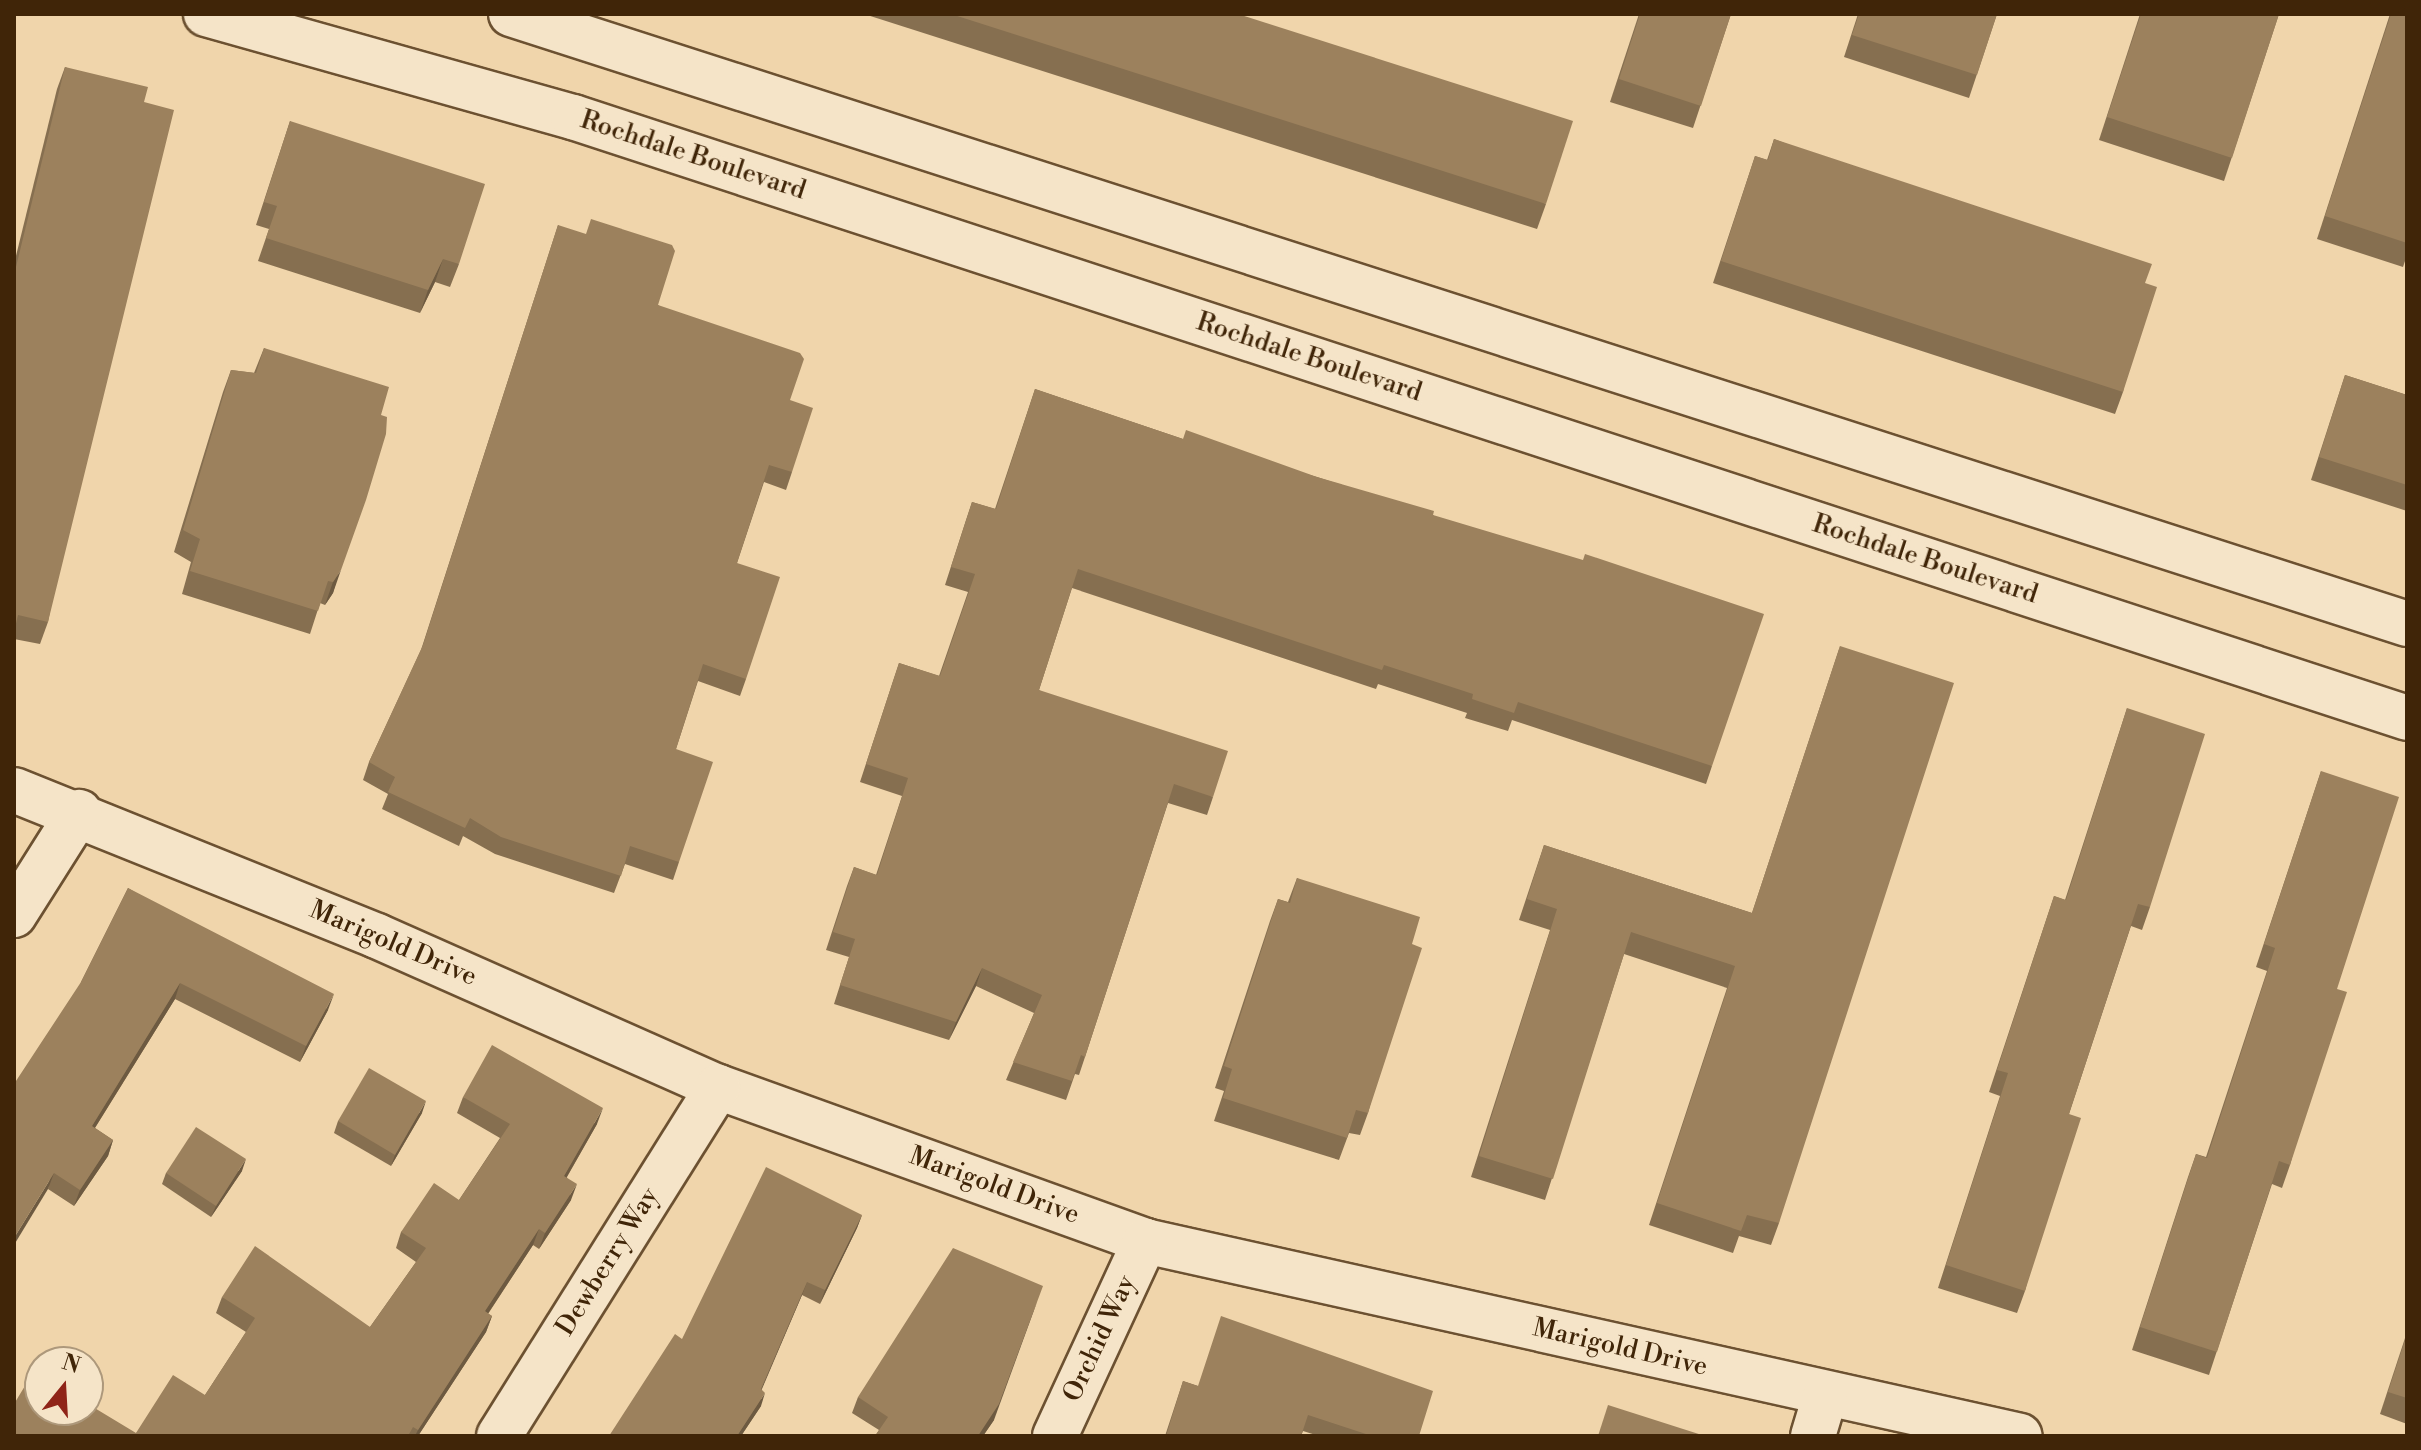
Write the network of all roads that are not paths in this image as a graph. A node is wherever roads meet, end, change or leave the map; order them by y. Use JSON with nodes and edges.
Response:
{"nodes":[{"id":1,"x":206,"y":14,"type":"edge"},
{"id":2,"x":511,"y":14,"type":"edge"},
{"id":3,"x":2407,"y":624,"type":"edge"},
{"id":4,"x":2407,"y":718,"type":"edge"},
{"id":5,"x":14,"y":790,"type":"edge"},
{"id":6,"x":79,"y":812,"type":"junction"},
{"id":7,"x":14,"y":915,"type":"edge"},
{"id":8,"x":718,"y":1087,"type":"junction"},
{"id":9,"x":1145,"y":1241,"type":"junction"},
{"id":10,"x":1819,"y":1416,"type":"edge"},
{"id":11,"x":499,"y":1436,"type":"edge"},
{"id":12,"x":1055,"y":1436,"type":"edge"},
{"id":13,"x":2020,"y":1436,"type":"edge"}],
"edges":[{"from":1,"to":4,"type":"main road","name":"Rochdale Boulevard"},
{"from":2,"to":3,"type":"main road"},
{"from":5,"to":6,"type":"main road","name":"Marigold Drive"},
{"from":6,"to":7,"type":"main road"},
{"from":6,"to":8,"type":"main road","name":"Marigold Drive"},
{"from":8,"to":9,"type":"main road","name":"Marigold Drive"},
{"from":8,"to":11,"type":"main road","name":"Dewberry Way"},
{"from":9,"to":10,"type":"main road","name":"Marigold Drive"},
{"from":9,"to":12,"type":"main road","name":"Orchid Way"},
{"from":10,"to":13,"type":"main road","name":"Marigold Drive"}]}
